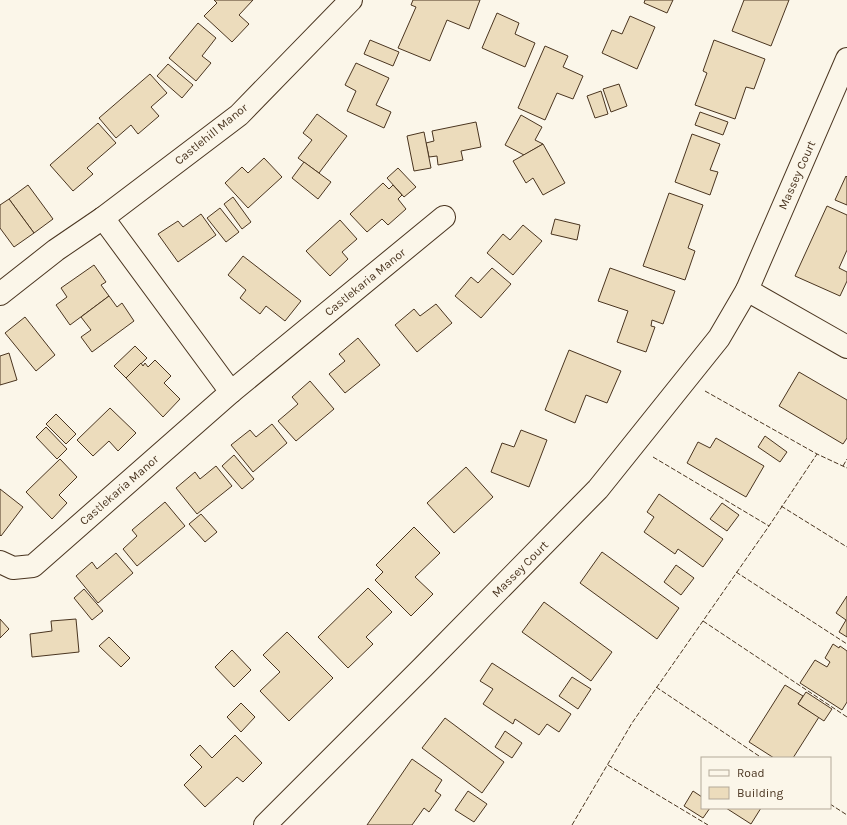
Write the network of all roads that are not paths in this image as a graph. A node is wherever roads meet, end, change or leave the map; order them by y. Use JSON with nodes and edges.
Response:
{"nodes":[{"id":1,"x":351,"y":0,"type":"edge"},
{"id":2,"x":847,"y":59,"type":"edge"},
{"id":3,"x":444,"y":217,"type":"dead end"},
{"id":4,"x":103,"y":218,"type":"junction"},
{"id":5,"x":746,"y":290,"type":"junction"},
{"id":6,"x":0,"y":294,"type":"edge"},
{"id":7,"x":847,"y":347,"type":"edge"},
{"id":8,"x":231,"y":392,"type":"junction"},
{"id":9,"x":0,"y":562,"type":"edge"},
{"id":10,"x":265,"y":825,"type":"edge"}],
"edges":[{"from":1,"to":4,"type":"street","name":"Castlehill Manor"},
{"from":2,"to":5,"type":"street","name":"Massey Court"},
{"from":3,"to":8,"type":"street","name":"Castlekaria Manor"},
{"from":4,"to":6,"type":"street","name":"Castlehill Manor"},
{"from":4,"to":8,"type":"street"},
{"from":5,"to":7,"type":"street"},
{"from":5,"to":10,"type":"street","name":"Massey Court"},
{"from":8,"to":9,"type":"street","name":"Castlekaria Manor"}]}
